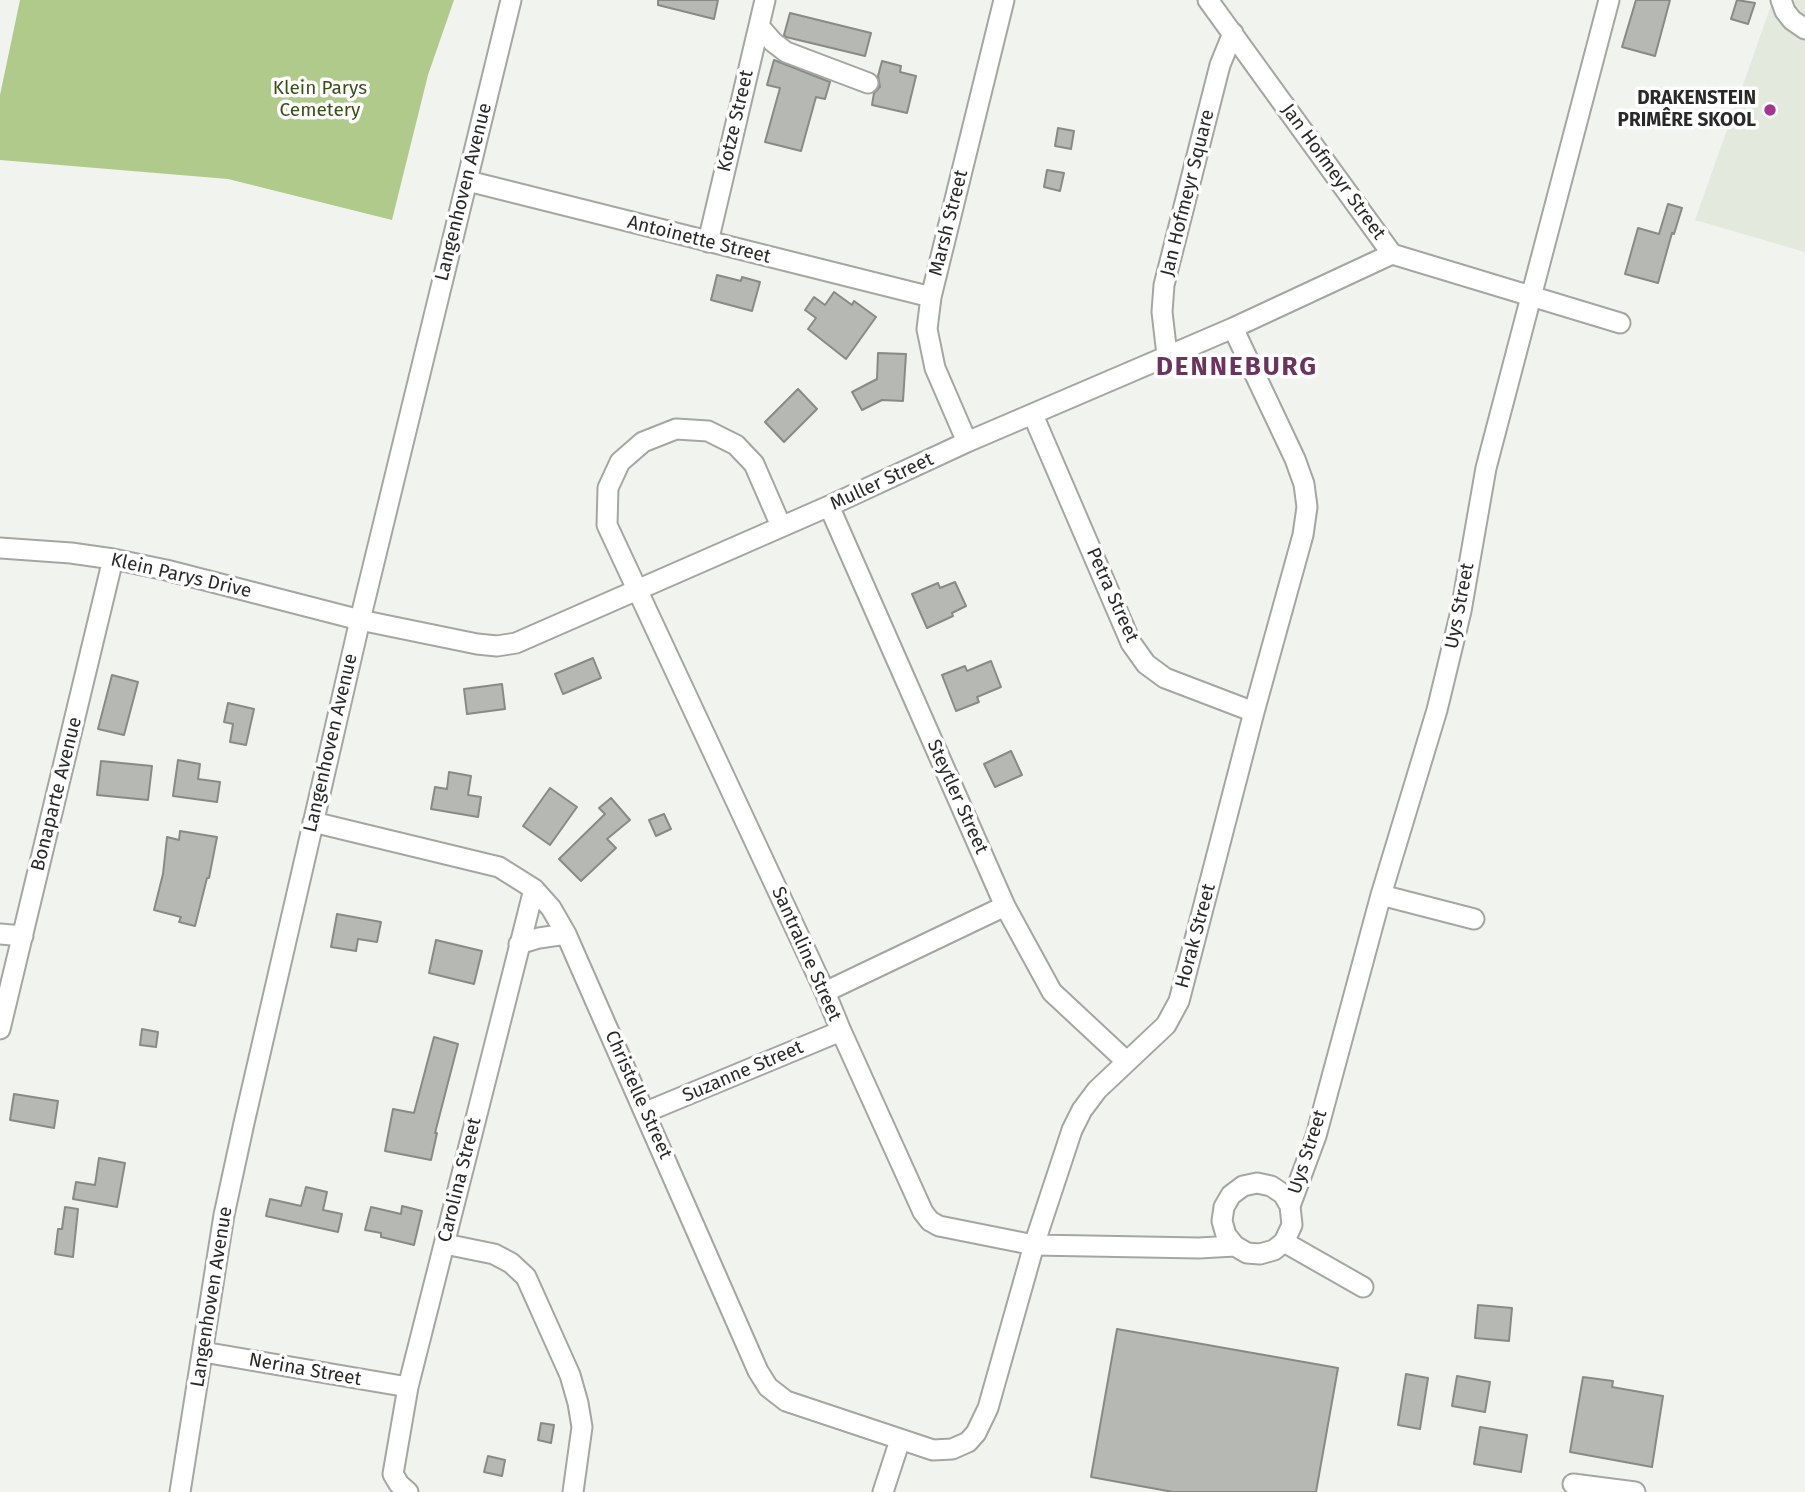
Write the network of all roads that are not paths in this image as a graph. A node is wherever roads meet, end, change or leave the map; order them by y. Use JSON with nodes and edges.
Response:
{"nodes":[{"id":1,"x":511,"y":0,"type":"edge"},
{"id":2,"x":765,"y":0,"type":"edge"},
{"id":3,"x":1004,"y":0,"type":"edge"},
{"id":4,"x":1208,"y":0,"type":"edge"},
{"id":5,"x":1609,"y":0,"type":"edge"},
{"id":6,"x":1781,"y":0,"type":"edge"},
{"id":7,"x":759,"y":26,"type":"junction"},
{"id":8,"x":1805,"y":29,"type":"edge"},
{"id":9,"x":1233,"y":33,"type":"junction"},
{"id":10,"x":868,"y":83,"type":"dead end"},
{"id":11,"x":468,"y":181,"type":"junction"},
{"id":12,"x":708,"y":242,"type":"junction"},
{"id":13,"x":1392,"y":254,"type":"junction"},
{"id":14,"x":931,"y":297,"type":"junction"},
{"id":15,"x":1532,"y":297,"type":"junction"},
{"id":16,"x":1620,"y":323,"type":"dead end"},
{"id":17,"x":1233,"y":328,"type":"junction"},
{"id":18,"x":1167,"y":355,"type":"junction"},
{"id":19,"x":1033,"y":415,"type":"junction"},
{"id":20,"x":967,"y":442,"type":"junction"},
{"id":21,"x":829,"y":506,"type":"junction"},
{"id":22,"x":781,"y":526,"type":"junction"},
{"id":23,"x":0,"y":548,"type":"edge"},
{"id":24,"x":113,"y":559,"type":"junction"},
{"id":25,"x":637,"y":591,"type":"junction"},
{"id":26,"x":360,"y":620,"type":"junction"},
{"id":27,"x":1254,"y":712,"type":"junction"},
{"id":28,"x":313,"y":822,"type":"junction"},
{"id":29,"x":534,"y":888,"type":"junction"},
{"id":30,"x":1381,"y":895,"type":"junction"},
{"id":31,"x":1005,"y":906,"type":"junction"},
{"id":32,"x":1474,"y":919,"type":"dead end"},
{"id":33,"x":0,"y":934,"type":"edge"},
{"id":34,"x":566,"y":934,"type":"junction"},
{"id":35,"x":23,"y":936,"type":"junction"},
{"id":36,"x":519,"y":944,"type":"junction"},
{"id":37,"x":825,"y":992,"type":"junction"},
{"id":38,"x":0,"y":1030,"type":"edge"},
{"id":39,"x":841,"y":1031,"type":"junction"},
{"id":40,"x":1126,"y":1061,"type":"junction"},
{"id":41,"x":646,"y":1112,"type":"junction"},
{"id":42,"x":1290,"y":1206,"type":"junction"},
{"id":43,"x":1284,"y":1242,"type":"junction"},
{"id":44,"x":444,"y":1244,"type":"junction"},
{"id":45,"x":1034,"y":1245,"type":"junction"},
{"id":46,"x":1235,"y":1246,"type":"junction"},
{"id":47,"x":1363,"y":1287,"type":"dead end"},
{"id":48,"x":203,"y":1352,"type":"junction"},
{"id":49,"x":408,"y":1387,"type":"junction"},
{"id":50,"x":900,"y":1440,"type":"junction"},
{"id":51,"x":1573,"y":1484,"type":"dead end"},
{"id":52,"x":180,"y":1492,"type":"edge"},
{"id":53,"x":408,"y":1492,"type":"edge"},
{"id":54,"x":573,"y":1492,"type":"edge"},
{"id":55,"x":883,"y":1492,"type":"edge"},
{"id":56,"x":1635,"y":1492,"type":"edge"}],
"edges":[{"from":1,"to":11,"type":"street","name":"Langenhoven Avenue"},
{"from":2,"to":7,"type":"street","name":"Kotze Street"},
{"from":3,"to":14,"type":"street","name":"Marsh Street"},
{"from":4,"to":9,"type":"street","name":"Jan Hofmeyr Street"},
{"from":5,"to":15,"type":"street","name":"Uys Street"},
{"from":6,"to":8,"type":"street"},
{"from":7,"to":10,"type":"street"},
{"from":7,"to":12,"type":"street","name":"Kotze Street"},
{"from":9,"to":13,"type":"street","name":"Jan Hofmeyr Street"},
{"from":9,"to":18,"type":"street","name":"Jan Hofmeyr Square"},
{"from":11,"to":12,"type":"street","name":"Antoinette Street"},
{"from":11,"to":26,"type":"street","name":"Langenhoven Avenue"},
{"from":12,"to":14,"type":"street","name":"Antoinette Street"},
{"from":13,"to":15,"type":"street","name":"Jan Hofmeyr Street"},
{"from":13,"to":17,"type":"street","name":"Muller Street"},
{"from":14,"to":20,"type":"street","name":"Marsh Street"},
{"from":15,"to":16,"type":"street","name":"Jan Hofmeyr Street"},
{"from":15,"to":30,"type":"street","name":"Uys Street"},
{"from":17,"to":18,"type":"street","name":"Muller Street"},
{"from":17,"to":27,"type":"street","name":"Horak Street"},
{"from":18,"to":19,"type":"street","name":"Muller Street"},
{"from":19,"to":20,"type":"street","name":"Muller Street"},
{"from":19,"to":27,"type":"street","name":"Petra Street"},
{"from":20,"to":21,"type":"street","name":"Muller Street"},
{"from":21,"to":22,"type":"street","name":"Muller Street"},
{"from":21,"to":31,"type":"street","name":"Steytler Street"},
{"from":22,"to":25,"type":"street","name":"Muller Street"},
{"from":22,"to":25,"type":"street"},
{"from":23,"to":24,"type":"street","name":"Klein Parys Drive"},
{"from":24,"to":26,"type":"street","name":"Klein Parys Drive"},
{"from":24,"to":35,"type":"street","name":"Bonaparte Avenue"},
{"from":25,"to":26,"type":"street","name":"Muller Street"},
{"from":25,"to":37,"type":"street","name":"Santraline Street"},
{"from":26,"to":28,"type":"street","name":"Langenhoven Avenue"},
{"from":27,"to":40,"type":"street","name":"Horak Street"},
{"from":28,"to":29,"type":"street","name":"Christelle Street"},
{"from":28,"to":48,"type":"street","name":"Langenhoven Avenue"},
{"from":29,"to":34,"type":"street","name":"Christelle Street"},
{"from":29,"to":36,"type":"street","name":"Carolina Street"},
{"from":30,"to":32,"type":"street"},
{"from":30,"to":42,"type":"street","name":"Uys Street"},
{"from":31,"to":37,"type":"street"},
{"from":31,"to":40,"type":"street","name":"Steytler Street"},
{"from":33,"to":35,"type":"street"},
{"from":34,"to":36,"type":"street"},
{"from":34,"to":41,"type":"street","name":"Christelle Street"},
{"from":35,"to":38,"type":"street","name":"Bonaparte Avenue"},
{"from":36,"to":44,"type":"street","name":"Carolina Street"},
{"from":37,"to":39,"type":"street","name":"Santraline Street"},
{"from":39,"to":41,"type":"street","name":"Suzanne Street"},
{"from":39,"to":45,"type":"street","name":"Santraline Street"},
{"from":40,"to":45,"type":"street","name":"Horak Street"},
{"from":41,"to":50,"type":"street","name":"Christelle Street"},
{"from":42,"to":43,"type":"street"},
{"from":42,"to":46,"type":"street"},
{"from":43,"to":46,"type":"street"},
{"from":43,"to":47,"type":"street"},
{"from":44,"to":49,"type":"street","name":"Carolina Street"},
{"from":44,"to":54,"type":"street"},
{"from":45,"to":46,"type":"street"},
{"from":45,"to":50,"type":"street","name":"Horak Street"},
{"from":48,"to":49,"type":"street","name":"Nerina Street"},
{"from":48,"to":52,"type":"street","name":"Langenhoven Avenue"},
{"from":49,"to":53,"type":"street","name":"Carolina Street"},
{"from":50,"to":55,"type":"street"},
{"from":51,"to":56,"type":"street"}]}
